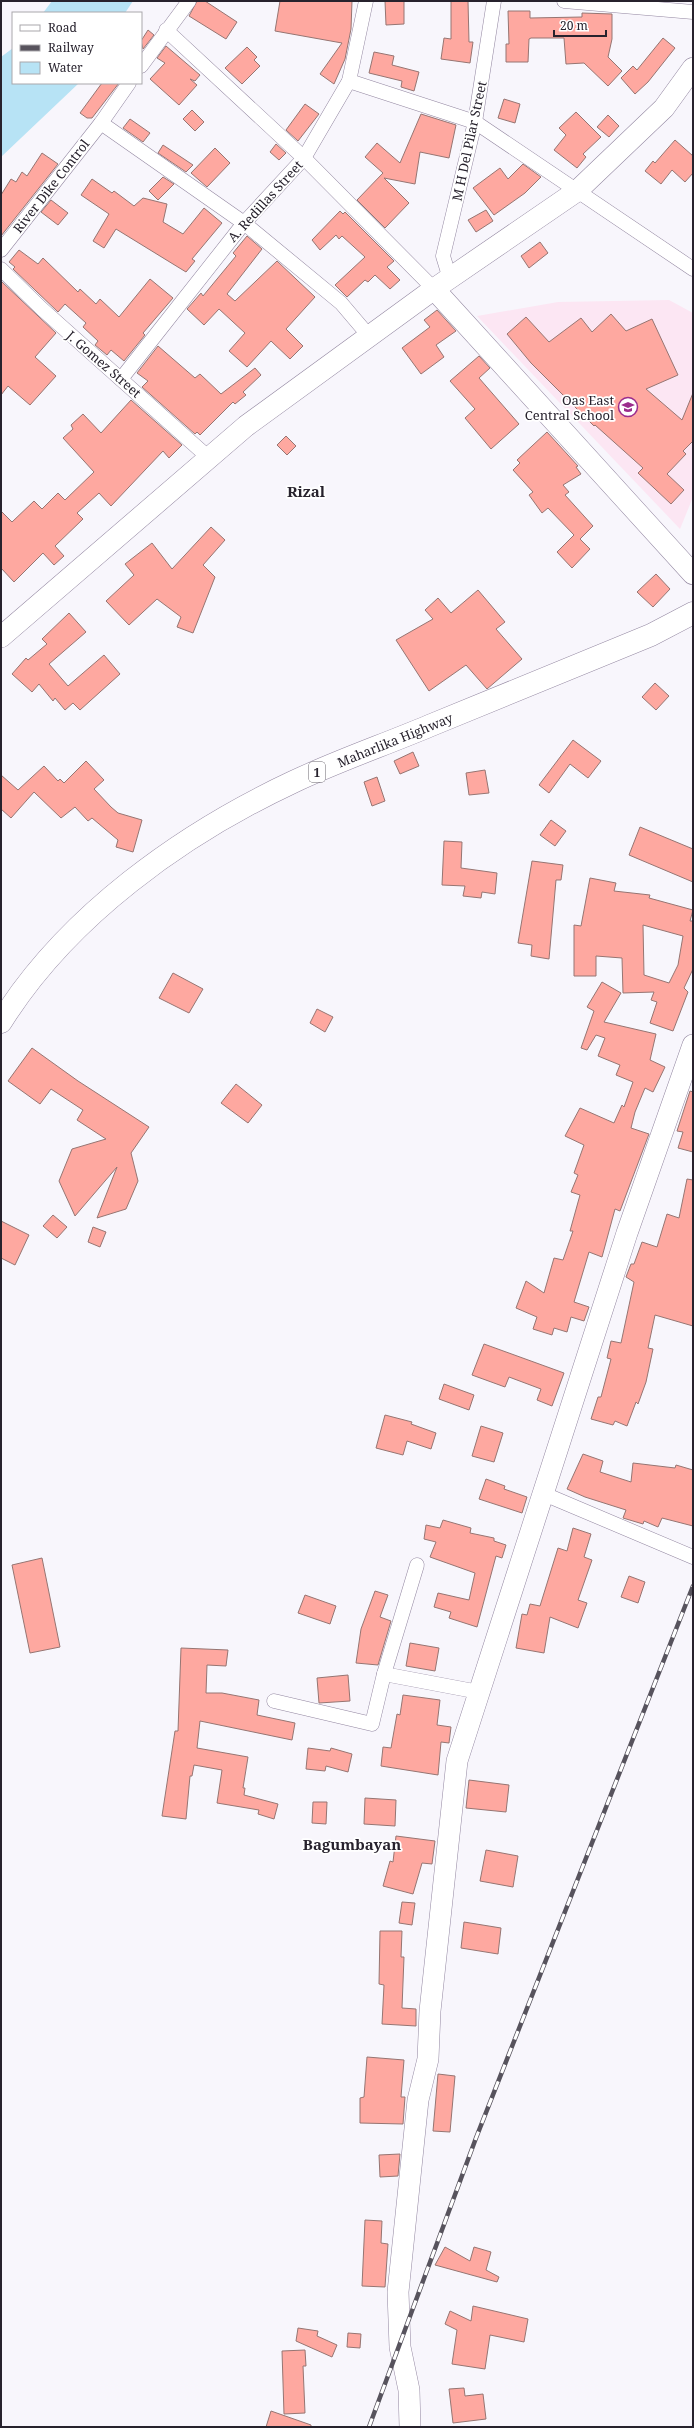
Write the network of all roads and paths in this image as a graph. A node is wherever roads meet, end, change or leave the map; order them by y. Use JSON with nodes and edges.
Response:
{"nodes":[{"id":1,"x":189,"y":1,"type":"edge"},
{"id":2,"x":366,"y":1,"type":"edge"},
{"id":3,"x":494,"y":1,"type":"edge"},
{"id":4,"x":564,"y":1,"type":"edge"},
{"id":5,"x":689,"y":8,"type":"edge"},
{"id":6,"x":166,"y":30,"type":"junction"},
{"id":7,"x":142,"y":65,"type":"edge"},
{"id":8,"x":693,"y":68,"type":"edge"},
{"id":9,"x":349,"y":81,"type":"junction"},
{"id":10,"x":128,"y":84,"type":"edge"},
{"id":11,"x":475,"y":122,"type":"junction"},
{"id":12,"x":101,"y":123,"type":"junction"},
{"id":13,"x":304,"y":158,"type":"junction"},
{"id":14,"x":577,"y":191,"type":"junction"},
{"id":15,"x":244,"y":223,"type":"junction"},
{"id":16,"x":1,"y":250,"type":"edge"},
{"id":17,"x":1,"y":269,"type":"edge"},
{"id":18,"x":693,"y":269,"type":"edge"},
{"id":19,"x":442,"y":284,"type":"junction"},
{"id":20,"x":370,"y":336,"type":"junction"},
{"id":21,"x":121,"y":379,"type":"junction"},
{"id":22,"x":208,"y":457,"type":"junction"},
{"id":23,"x":693,"y":574,"type":"edge"},
{"id":24,"x":693,"y":613,"type":"edge"},
{"id":25,"x":1,"y":637,"type":"edge"},
{"id":26,"x":1,"y":1022,"type":"edge"},
{"id":27,"x":693,"y":1045,"type":"edge"},
{"id":28,"x":544,"y":1494,"type":"junction"},
{"id":29,"x":693,"y":1557,"type":"edge"},
{"id":30,"x":417,"y":1566,"type":"dead end"},
{"id":31,"x":384,"y":1674,"type":"junction"},
{"id":32,"x":480,"y":1692,"type":"junction"},
{"id":33,"x":274,"y":1701,"type":"dead end"},
{"id":34,"x":410,"y":2427,"type":"edge"}],
"edges":[{"from":1,"to":6,"type":"street"},
{"from":2,"to":9,"type":"street","name":"A. Redillas Street"},
{"from":3,"to":11,"type":"street","name":"M H Del Pilar Street"},
{"from":4,"to":5,"type":"street"},
{"from":6,"to":7,"type":"street"},
{"from":6,"to":13,"type":"street"},
{"from":8,"to":14,"type":"street"},
{"from":9,"to":11,"type":"street"},
{"from":9,"to":13,"type":"street","name":"A. Redillas Street"},
{"from":10,"to":12,"type":"street","name":"River Dike Control"},
{"from":11,"to":14,"type":"street"},
{"from":11,"to":19,"type":"street","name":"M H Del Pilar Street"},
{"from":12,"to":15,"type":"street"},
{"from":12,"to":16,"type":"street","name":"River Dike Control"},
{"from":13,"to":15,"type":"street","name":"A. Redillas Street"},
{"from":13,"to":19,"type":"street"},
{"from":14,"to":18,"type":"street"},
{"from":14,"to":19,"type":"street"},
{"from":15,"to":20,"type":"street"},
{"from":15,"to":21,"type":"street","name":"A. Redillas Street"},
{"from":17,"to":21,"type":"street","name":"J. Gomez Street"},
{"from":19,"to":20,"type":"street"},
{"from":19,"to":23,"type":"street"},
{"from":20,"to":22,"type":"street"},
{"from":21,"to":22,"type":"street","name":"J. Gomez Street"},
{"from":22,"to":25,"type":"street"},
{"from":24,"to":26,"type":"highway","name":"Maharlika Highway","number":"1"},
{"from":27,"to":28,"type":"street"},
{"from":28,"to":29,"type":"street"},
{"from":28,"to":32,"type":"street"},
{"from":30,"to":31,"type":"street"},
{"from":31,"to":32,"type":"street"},
{"from":31,"to":33,"type":"street"},
{"from":32,"to":34,"type":"street"}]}
